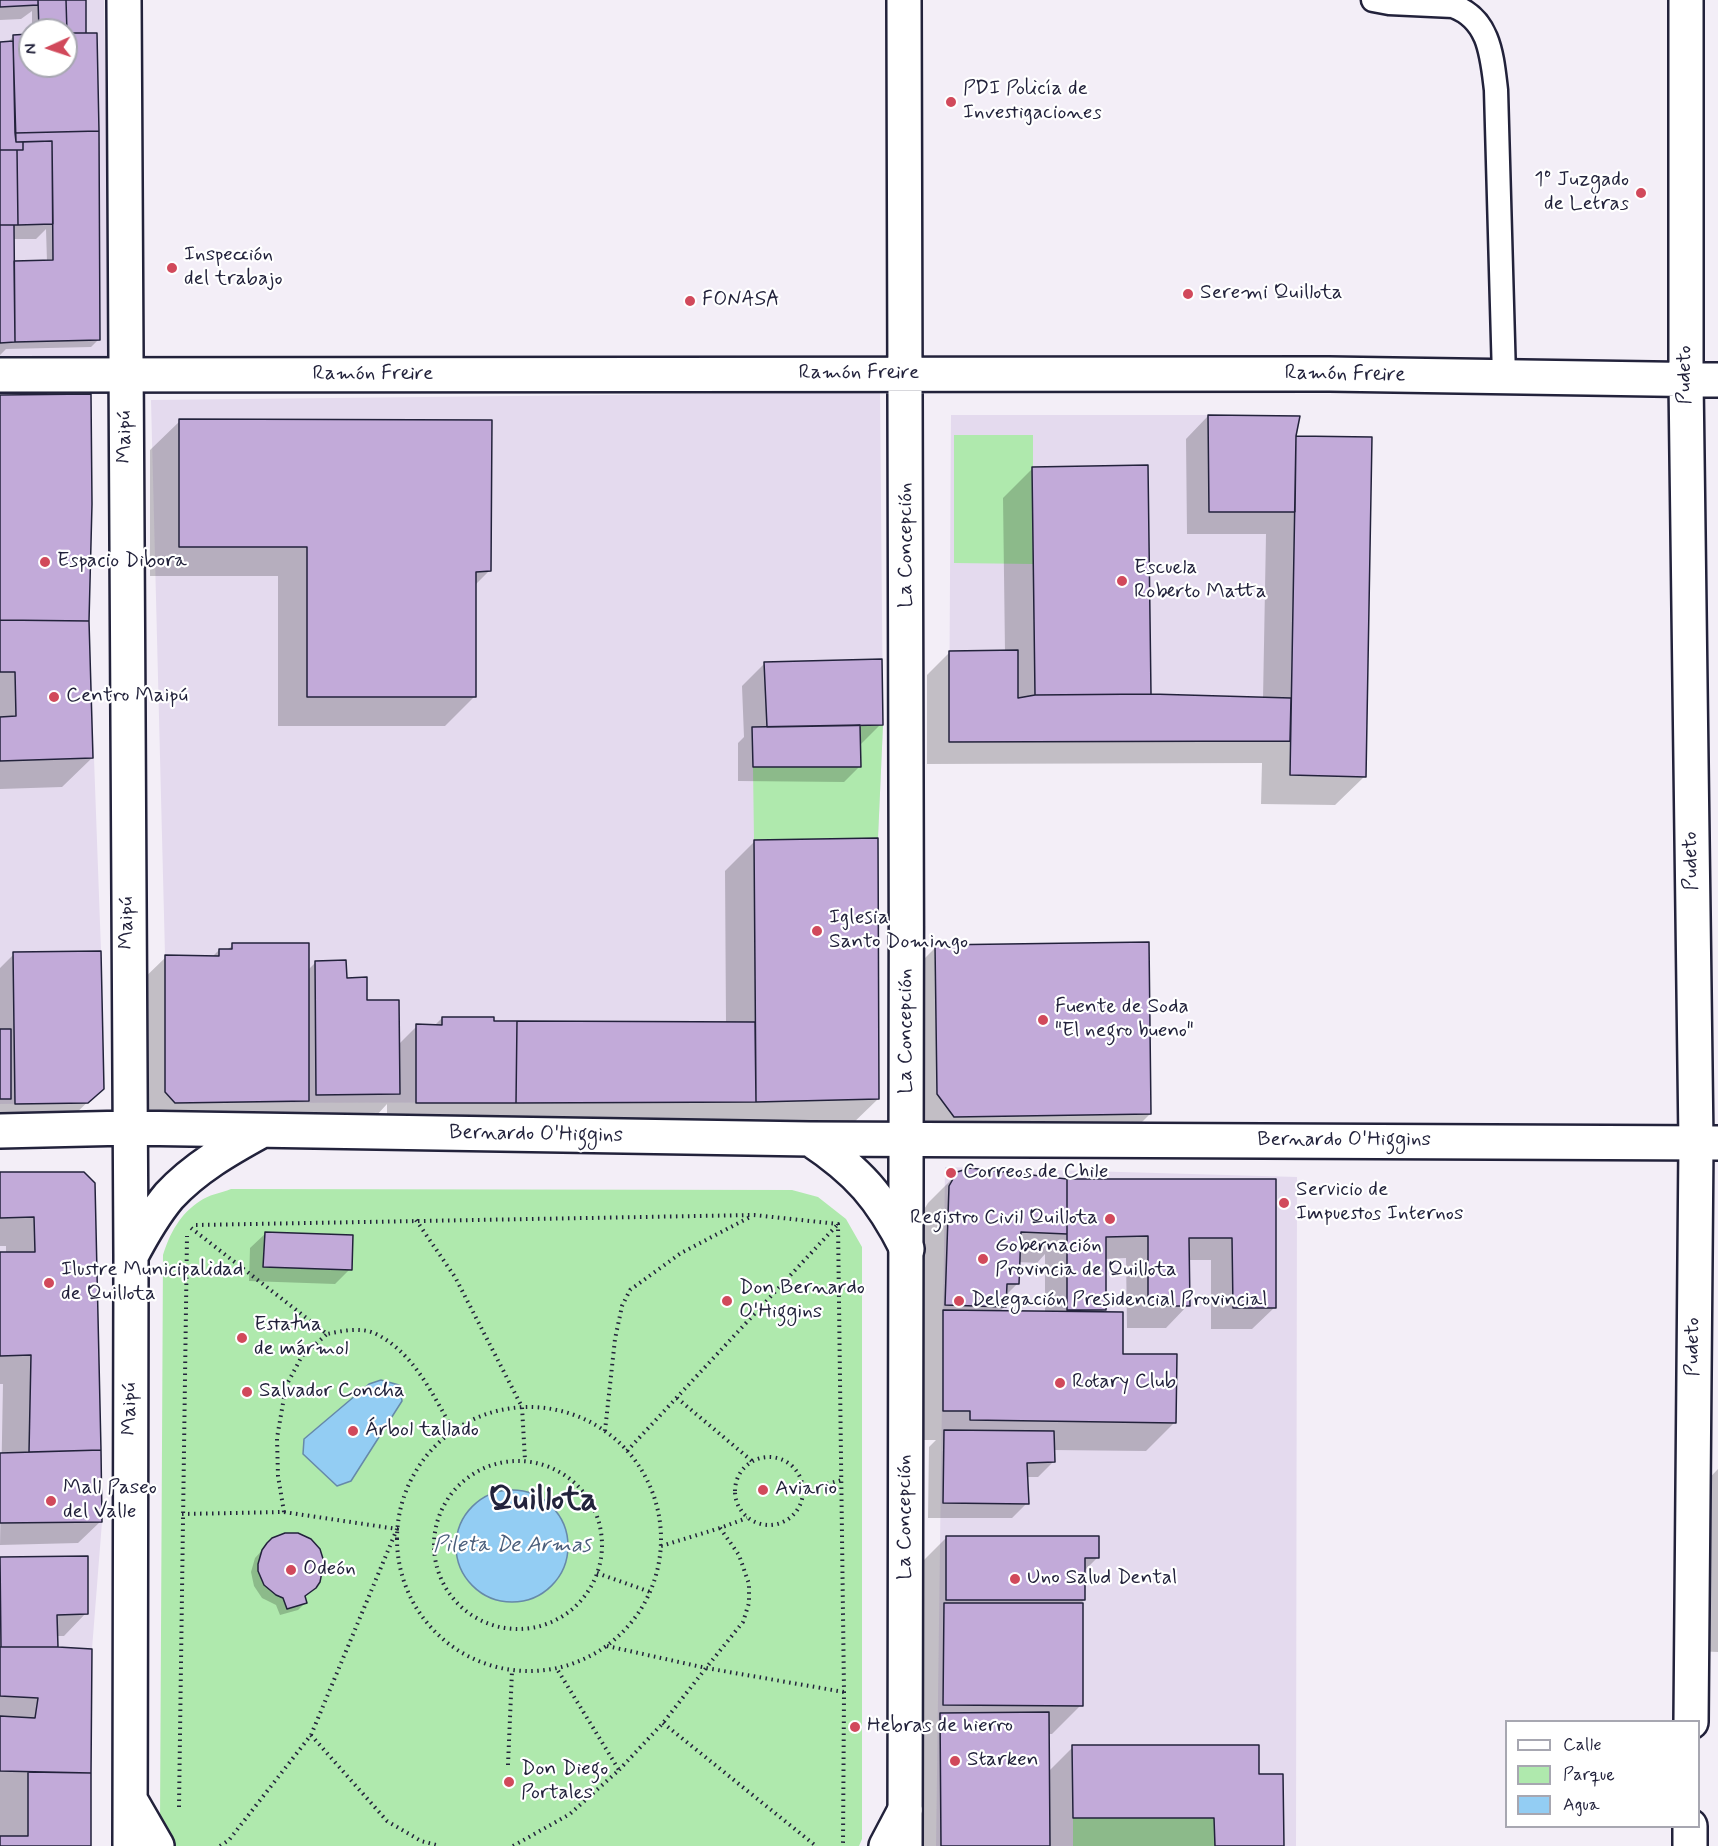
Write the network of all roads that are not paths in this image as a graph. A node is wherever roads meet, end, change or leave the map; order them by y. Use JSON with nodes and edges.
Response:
{"nodes":[{"id":1,"x":124,"y":0,"type":"edge"},
{"id":2,"x":904,"y":0,"type":"edge"},
{"id":3,"x":1372,"y":0,"type":"edge"},
{"id":4,"x":1686,"y":0,"type":"edge"},
{"id":5,"x":907,"y":374,"type":"junction"},
{"id":6,"x":0,"y":375,"type":"edge"},
{"id":7,"x":126,"y":375,"type":"junction"},
{"id":8,"x":1504,"y":377,"type":"junction"},
{"id":9,"x":1702,"y":380,"type":"edge"},
{"id":10,"x":129,"y":1128,"type":"junction"},
{"id":11,"x":0,"y":1131,"type":"edge"},
{"id":12,"x":261,"y":1131,"type":"junction"},
{"id":13,"x":810,"y":1139,"type":"junction"},
{"id":14,"x":907,"y":1140,"type":"junction"},
{"id":15,"x":1707,"y":1143,"type":"edge"},
{"id":16,"x":907,"y":1248,"type":"junction"},
{"id":17,"x":131,"y":1256,"type":"junction"},
{"id":18,"x":1691,"y":1720,"type":"edge"},
{"id":19,"x":130,"y":1799,"type":"junction"},
{"id":20,"x":905,"y":1810,"type":"junction"},
{"id":21,"x":1690,"y":1828,"type":"edge"},
{"id":22,"x":130,"y":1846,"type":"edge"},
{"id":23,"x":157,"y":1846,"type":"edge"},
{"id":24,"x":885,"y":1846,"type":"edge"},
{"id":25,"x":905,"y":1846,"type":"edge"},
{"id":26,"x":1690,"y":1846,"type":"edge"}],
"edges":[{"from":1,"to":7,"type":"main road","name":"Maipú"},
{"from":2,"to":5,"type":"main road","name":"La Concepción"},
{"from":3,"to":8,"type":"lane"},
{"from":4,"to":9,"type":"main road","name":"Pudeto"},
{"from":5,"to":7,"type":"main road","name":"Ramón Freire"},
{"from":5,"to":8,"type":"main road","name":"Ramón Freire"},
{"from":5,"to":14,"type":"main road","name":"La Concepción"},
{"from":6,"to":7,"type":"main road","name":"Ramón Freire"},
{"from":7,"to":10,"type":"main road","name":"Maipú"},
{"from":8,"to":9,"type":"main road","name":"Ramón Freire"},
{"from":9,"to":15,"type":"main road","name":"Pudeto"},
{"from":10,"to":11,"type":"main road","name":"Bernardo O'Higgins"},
{"from":10,"to":12,"type":"main road","name":"Bernardo O'Higgins"},
{"from":10,"to":17,"type":"main road","name":"Maipú"},
{"from":12,"to":13,"type":"main road","name":"Bernardo O'Higgins"},
{"from":12,"to":17,"type":"main road","name":"Bernardo O'Higgins"},
{"from":13,"to":14,"type":"main road","name":"Bernardo O'Higgins"},
{"from":13,"to":16,"type":"main road"},
{"from":14,"to":15,"type":"main road","name":"Bernardo O'Higgins"},
{"from":14,"to":16,"type":"main road","name":"La Concepción"},
{"from":15,"to":18,"type":"main road","name":"Pudeto"},
{"from":16,"to":20,"type":"main road","name":"La Concepción"},
{"from":17,"to":19,"type":"main road","name":"Maipú"},
{"from":19,"to":22,"type":"main road","name":"Maipú"},
{"from":19,"to":23,"type":"main road"},
{"from":20,"to":24,"type":"main road"},
{"from":20,"to":25,"type":"main road","name":"La Concepción"},
{"from":21,"to":26,"type":"main road"}]}
